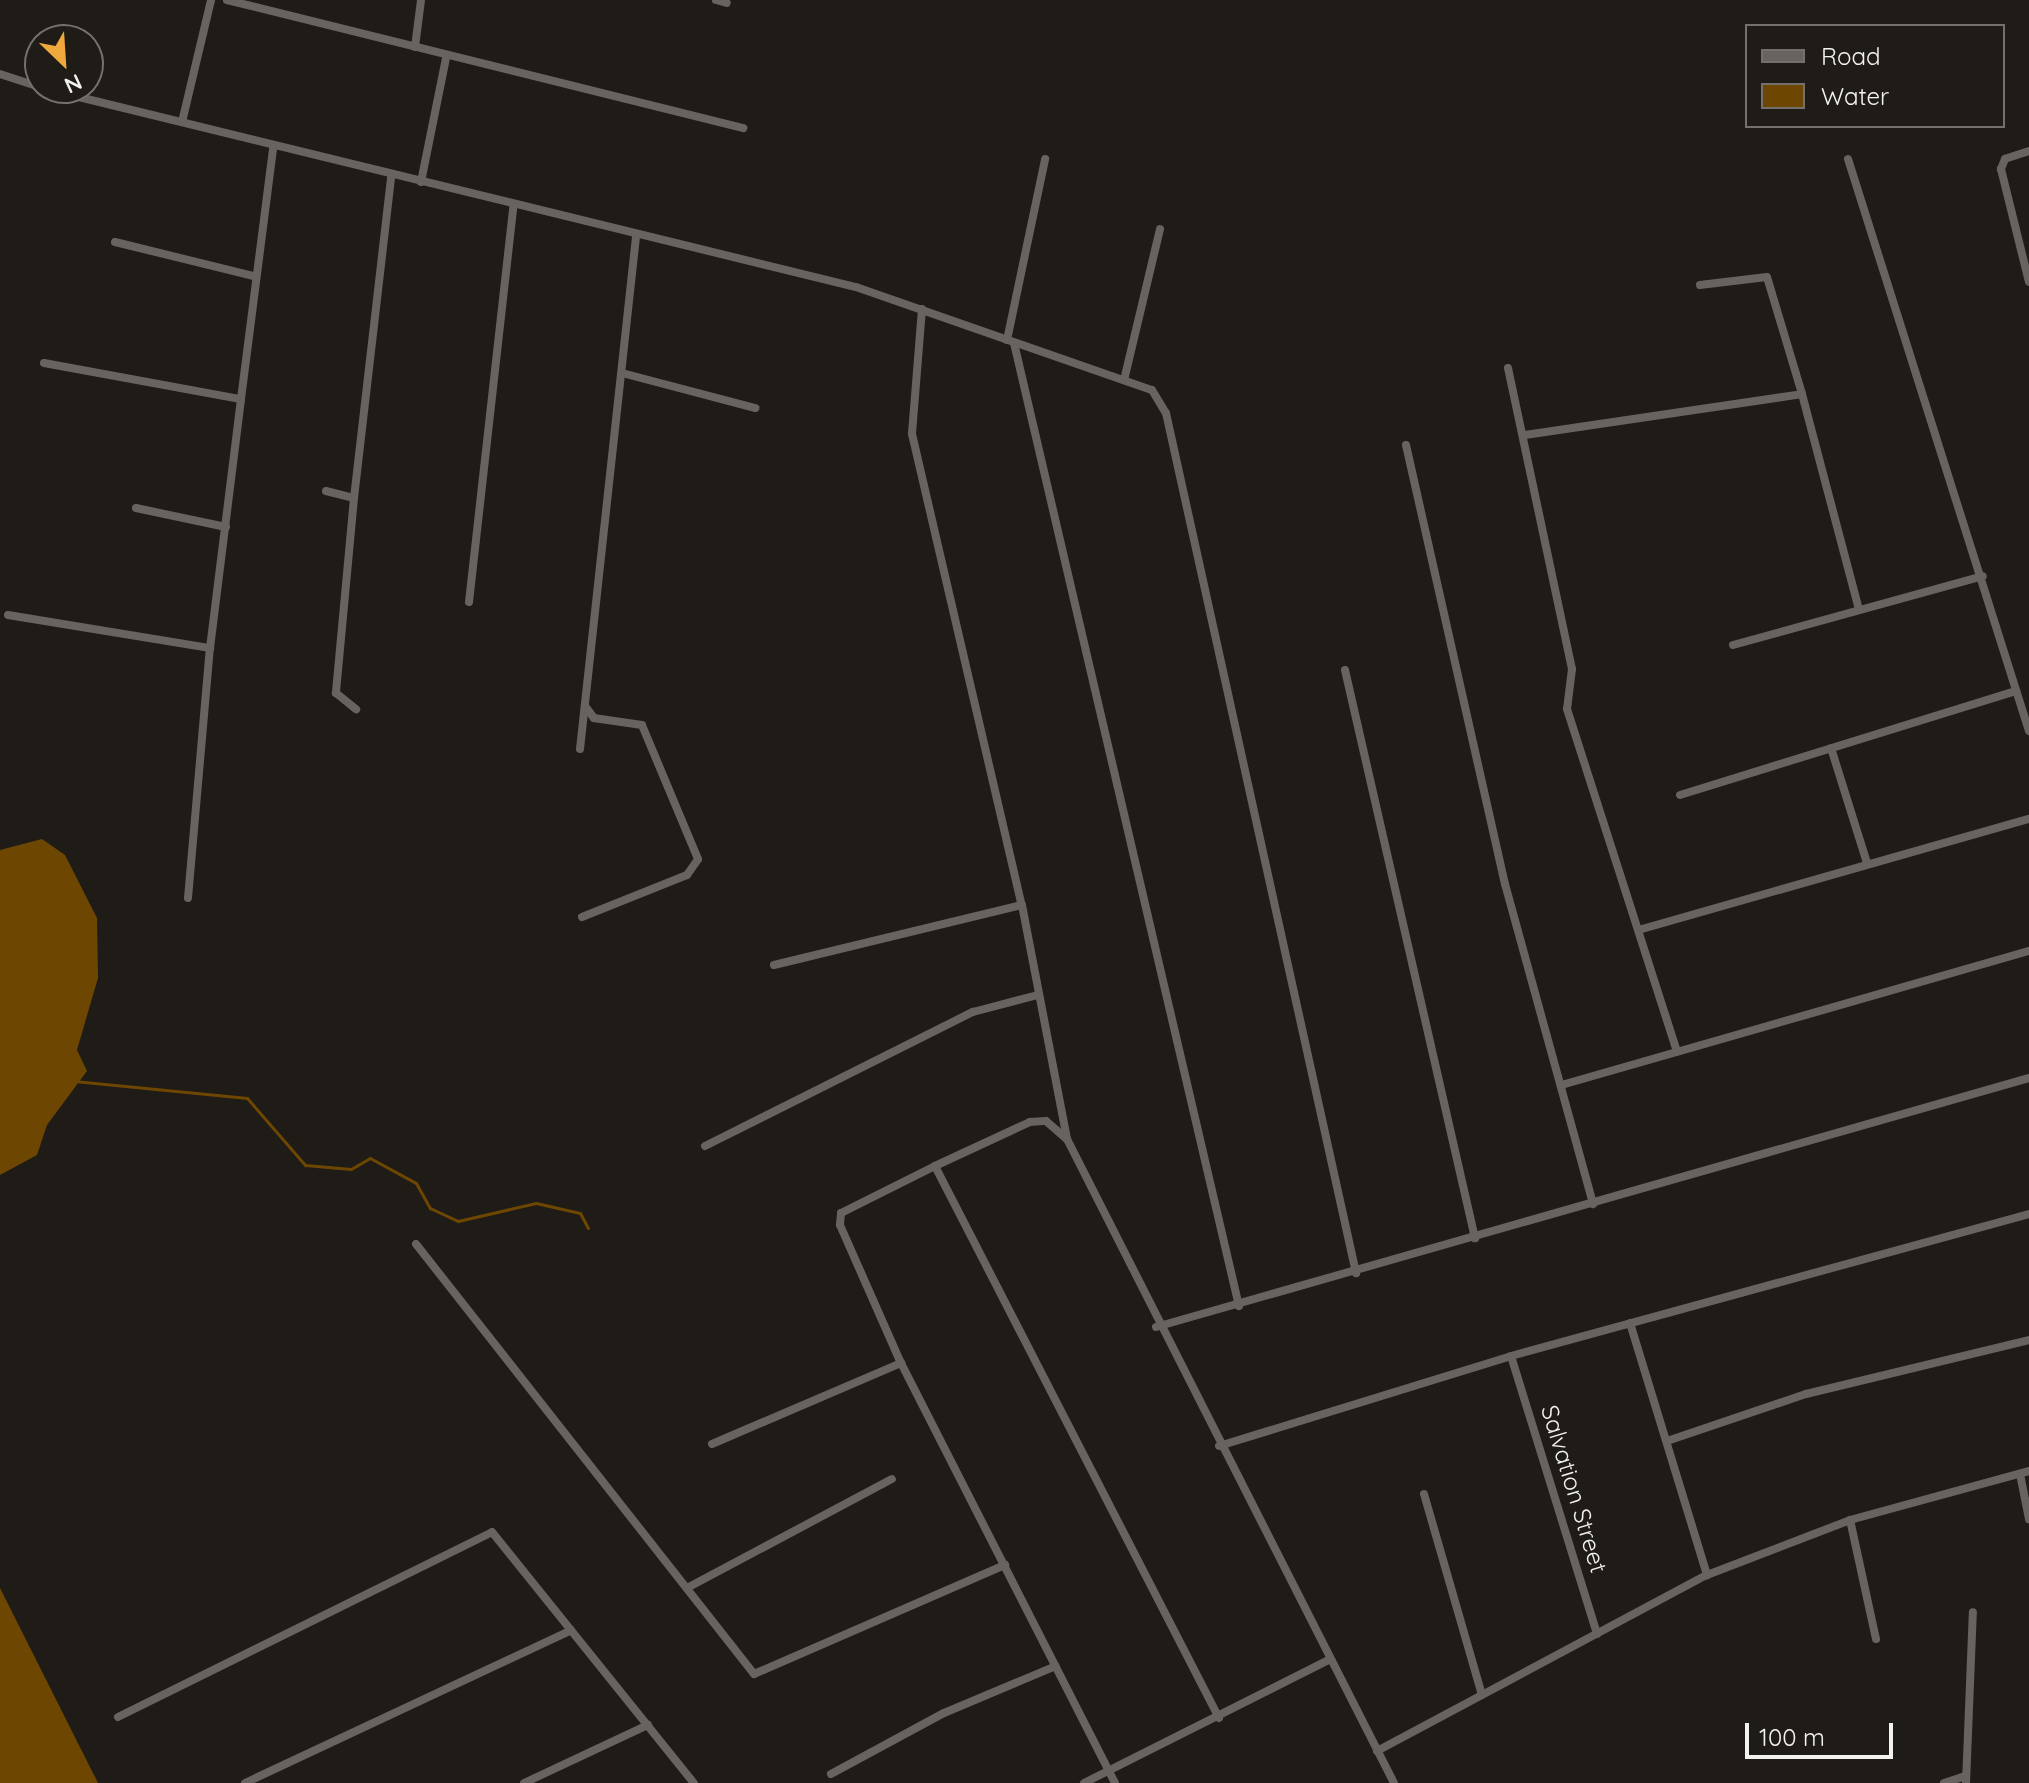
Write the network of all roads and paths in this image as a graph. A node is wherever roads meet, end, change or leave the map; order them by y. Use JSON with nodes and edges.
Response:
{"nodes":[{"id":1,"x":211,"y":0,"type":"edge"},
{"id":2,"x":227,"y":0,"type":"edge"},
{"id":3,"x":421,"y":0,"type":"edge"},
{"id":4,"x":716,"y":0,"type":"edge"},
{"id":5,"x":727,"y":3,"type":"dead end"},
{"id":6,"x":415,"y":47,"type":"junction"},
{"id":7,"x":446,"y":58,"type":"junction"},
{"id":8,"x":0,"y":74,"type":"edge"},
{"id":9,"x":24,"y":82,"type":"edge"},
{"id":10,"x":104,"y":103,"type":"edge"},
{"id":11,"x":182,"y":122,"type":"junction"},
{"id":12,"x":743,"y":128,"type":"dead end"},
{"id":13,"x":273,"y":149,"type":"junction"},
{"id":14,"x":2029,"y":151,"type":"edge"},
{"id":15,"x":1045,"y":159,"type":"dead end"},
{"id":16,"x":1848,"y":159,"type":"dead end"},
{"id":17,"x":391,"y":177,"type":"junction"},
{"id":18,"x":421,"y":182,"type":"junction"},
{"id":19,"x":513,"y":207,"type":"junction"},
{"id":20,"x":1160,"y":229,"type":"dead end"},
{"id":21,"x":636,"y":237,"type":"junction"},
{"id":22,"x":115,"y":242,"type":"dead end"},
{"id":23,"x":253,"y":276,"type":"junction"},
{"id":24,"x":2029,"y":282,"type":"edge"},
{"id":25,"x":1700,"y":285,"type":"dead end"},
{"id":26,"x":922,"y":309,"type":"junction"},
{"id":27,"x":1010,"y":341,"type":"junction"},
{"id":28,"x":44,"y":363,"type":"dead end"},
{"id":29,"x":1508,"y":368,"type":"dead end"},
{"id":30,"x":622,"y":373,"type":"junction"},
{"id":31,"x":1125,"y":376,"type":"junction"},
{"id":32,"x":1802,"y":394,"type":"junction"},
{"id":33,"x":241,"y":399,"type":"junction"},
{"id":34,"x":755,"y":408,"type":"dead end"},
{"id":35,"x":1525,"y":435,"type":"junction"},
{"id":36,"x":1406,"y":445,"type":"dead end"},
{"id":37,"x":326,"y":491,"type":"dead end"},
{"id":38,"x":354,"y":498,"type":"junction"},
{"id":39,"x":136,"y":508,"type":"dead end"},
{"id":40,"x":226,"y":527,"type":"junction"},
{"id":41,"x":1983,"y":576,"type":"junction"},
{"id":42,"x":469,"y":602,"type":"dead end"},
{"id":43,"x":1859,"y":610,"type":"junction"},
{"id":44,"x":8,"y":615,"type":"dead end"},
{"id":45,"x":1733,"y":645,"type":"dead end"},
{"id":46,"x":210,"y":648,"type":"junction"},
{"id":47,"x":1345,"y":670,"type":"dead end"},
{"id":48,"x":2016,"y":691,"type":"junction"},
{"id":49,"x":585,"y":706,"type":"junction"},
{"id":50,"x":356,"y":709,"type":"dead end"},
{"id":51,"x":2029,"y":731,"type":"edge"},
{"id":52,"x":1831,"y":748,"type":"junction"},
{"id":53,"x":580,"y":749,"type":"dead end"},
{"id":54,"x":1680,"y":795,"type":"dead end"},
{"id":55,"x":2029,"y":819,"type":"edge"},
{"id":56,"x":1867,"y":863,"type":"junction"},
{"id":57,"x":188,"y":898,"type":"dead end"},
{"id":58,"x":1022,"y":905,"type":"junction"},
{"id":59,"x":582,"y":917,"type":"dead end"},
{"id":60,"x":1642,"y":929,"type":"junction"},
{"id":61,"x":2029,"y":951,"type":"edge"},
{"id":62,"x":774,"y":965,"type":"dead end"},
{"id":63,"x":1038,"y":995,"type":"junction"},
{"id":64,"x":1677,"y":1052,"type":"junction"},
{"id":65,"x":2029,"y":1078,"type":"edge"},
{"id":66,"x":1565,"y":1084,"type":"junction"},
{"id":67,"x":1067,"y":1139,"type":"junction"},
{"id":68,"x":705,"y":1146,"type":"dead end"},
{"id":69,"x":935,"y":1166,"type":"junction"},
{"id":70,"x":1593,"y":1204,"type":"junction"},
{"id":71,"x":2029,"y":1214,"type":"edge"},
{"id":72,"x":1475,"y":1238,"type":"junction"},
{"id":73,"x":416,"y":1244,"type":"dead end"},
{"id":74,"x":1356,"y":1273,"type":"junction"},
{"id":75,"x":1239,"y":1306,"type":"junction"},
{"id":76,"x":1630,"y":1323,"type":"junction"},
{"id":77,"x":1156,"y":1327,"type":"junction"},
{"id":78,"x":2029,"y":1340,"type":"edge"},
{"id":79,"x":1511,"y":1356,"type":"junction"},
{"id":80,"x":901,"y":1363,"type":"junction"},
{"id":81,"x":1670,"y":1440,"type":"junction"},
{"id":82,"x":712,"y":1444,"type":"dead end"},
{"id":83,"x":1219,"y":1446,"type":"junction"},
{"id":84,"x":2025,"y":1472,"type":"edge"},
{"id":85,"x":892,"y":1479,"type":"dead end"},
{"id":86,"x":1424,"y":1494,"type":"dead end"},
{"id":87,"x":2029,"y":1519,"type":"edge"},
{"id":88,"x":1850,"y":1520,"type":"junction"},
{"id":89,"x":1005,"y":1565,"type":"junction"},
{"id":90,"x":1707,"y":1575,"type":"junction"},
{"id":91,"x":687,"y":1588,"type":"junction"},
{"id":92,"x":1973,"y":1612,"type":"dead end"},
{"id":93,"x":571,"y":1630,"type":"junction"},
{"id":94,"x":1597,"y":1634,"type":"junction"},
{"id":95,"x":1876,"y":1639,"type":"dead end"},
{"id":96,"x":1329,"y":1660,"type":"junction"},
{"id":97,"x":1056,"y":1666,"type":"junction"},
{"id":98,"x":1482,"y":1695,"type":"junction"},
{"id":99,"x":118,"y":1717,"type":"dead end"},
{"id":100,"x":1219,"y":1718,"type":"junction"},
{"id":101,"x":648,"y":1725,"type":"junction"},
{"id":102,"x":1377,"y":1751,"type":"junction"},
{"id":103,"x":1109,"y":1771,"type":"junction"},
{"id":104,"x":831,"y":1774,"type":"dead end"},
{"id":105,"x":1966,"y":1779,"type":"edge"},
{"id":106,"x":245,"y":1783,"type":"edge"},
{"id":107,"x":524,"y":1783,"type":"edge"},
{"id":108,"x":694,"y":1783,"type":"edge"},
{"id":109,"x":1084,"y":1783,"type":"edge"},
{"id":110,"x":1115,"y":1783,"type":"edge"},
{"id":111,"x":1394,"y":1783,"type":"edge"},
{"id":112,"x":1944,"y":1783,"type":"edge"}],
"edges":[{"from":1,"to":11,"type":"street"},
{"from":2,"to":6,"type":"street"},
{"from":3,"to":6,"type":"street"},
{"from":4,"to":5,"type":"street"},
{"from":6,"to":7,"type":"street"},
{"from":7,"to":12,"type":"street"},
{"from":7,"to":18,"type":"street"},
{"from":8,"to":9,"type":"street"},
{"from":10,"to":11,"type":"street"},
{"from":11,"to":13,"type":"street"},
{"from":13,"to":17,"type":"street"},
{"from":13,"to":23,"type":"street"},
{"from":14,"to":24,"type":"street"},
{"from":15,"to":27,"type":"street"},
{"from":16,"to":41,"type":"street"},
{"from":17,"to":18,"type":"street"},
{"from":17,"to":38,"type":"street"},
{"from":18,"to":19,"type":"street"},
{"from":19,"to":21,"type":"street"},
{"from":19,"to":42,"type":"street"},
{"from":20,"to":31,"type":"street"},
{"from":21,"to":26,"type":"street"},
{"from":21,"to":30,"type":"street"},
{"from":22,"to":23,"type":"street"},
{"from":23,"to":33,"type":"street"},
{"from":25,"to":32,"type":"street"},
{"from":26,"to":27,"type":"street"},
{"from":26,"to":58,"type":"street"},
{"from":27,"to":31,"type":"street"},
{"from":27,"to":75,"type":"street"},
{"from":28,"to":33,"type":"street"},
{"from":29,"to":35,"type":"street"},
{"from":30,"to":34,"type":"street"},
{"from":30,"to":49,"type":"street"},
{"from":31,"to":74,"type":"street"},
{"from":32,"to":35,"type":"street"},
{"from":32,"to":43,"type":"street"},
{"from":33,"to":40,"type":"street"},
{"from":35,"to":60,"type":"street"},
{"from":36,"to":66,"type":"street"},
{"from":37,"to":38,"type":"street"},
{"from":38,"to":50,"type":"street"},
{"from":39,"to":40,"type":"street"},
{"from":40,"to":46,"type":"street"},
{"from":41,"to":43,"type":"street"},
{"from":41,"to":48,"type":"street"},
{"from":43,"to":45,"type":"street"},
{"from":44,"to":46,"type":"street"},
{"from":46,"to":57,"type":"street"},
{"from":47,"to":72,"type":"street"},
{"from":48,"to":51,"type":"street"},
{"from":48,"to":52,"type":"street"},
{"from":49,"to":53,"type":"street"},
{"from":49,"to":59,"type":"street"},
{"from":52,"to":54,"type":"street"},
{"from":52,"to":56,"type":"street"},
{"from":55,"to":56,"type":"street"},
{"from":56,"to":60,"type":"street"},
{"from":58,"to":62,"type":"street"},
{"from":58,"to":63,"type":"street"},
{"from":60,"to":64,"type":"street"},
{"from":61,"to":64,"type":"street"},
{"from":63,"to":67,"type":"street"},
{"from":63,"to":68,"type":"street"},
{"from":64,"to":66,"type":"street"},
{"from":65,"to":70,"type":"street"},
{"from":66,"to":70,"type":"street"},
{"from":67,"to":69,"type":"street"},
{"from":67,"to":77,"type":"street"},
{"from":69,"to":80,"type":"street"},
{"from":69,"to":100,"type":"street"},
{"from":70,"to":72,"type":"street"},
{"from":71,"to":76,"type":"street"},
{"from":72,"to":74,"type":"street"},
{"from":73,"to":91,"type":"street"},
{"from":74,"to":75,"type":"street"},
{"from":75,"to":77,"type":"street"},
{"from":76,"to":79,"type":"street"},
{"from":76,"to":81,"type":"street"},
{"from":77,"to":83,"type":"street"},
{"from":78,"to":81,"type":"street"},
{"from":79,"to":83,"type":"street"},
{"from":79,"to":94,"type":"street","name":"Salvation Street"},
{"from":80,"to":82,"type":"street"},
{"from":80,"to":89,"type":"street"},
{"from":81,"to":90,"type":"street"},
{"from":83,"to":96,"type":"street"},
{"from":84,"to":87,"type":"street"},
{"from":84,"to":88,"type":"street"},
{"from":85,"to":91,"type":"street"},
{"from":86,"to":98,"type":"street"},
{"from":88,"to":90,"type":"street"},
{"from":88,"to":95,"type":"street"},
{"from":89,"to":91,"type":"street"},
{"from":89,"to":97,"type":"street"},
{"from":90,"to":94,"type":"street"},
{"from":92,"to":105,"type":"street"},
{"from":93,"to":99,"type":"street"},
{"from":93,"to":101,"type":"street"},
{"from":93,"to":106,"type":"street"},
{"from":94,"to":98,"type":"street"},
{"from":96,"to":100,"type":"street"},
{"from":96,"to":102,"type":"street"},
{"from":97,"to":103,"type":"street"},
{"from":97,"to":104,"type":"street"},
{"from":98,"to":102,"type":"street"},
{"from":100,"to":103,"type":"street"},
{"from":101,"to":107,"type":"street"},
{"from":101,"to":108,"type":"street"},
{"from":102,"to":111,"type":"street"},
{"from":103,"to":109,"type":"street"},
{"from":103,"to":110,"type":"street"},
{"from":105,"to":112,"type":"street"}]}
